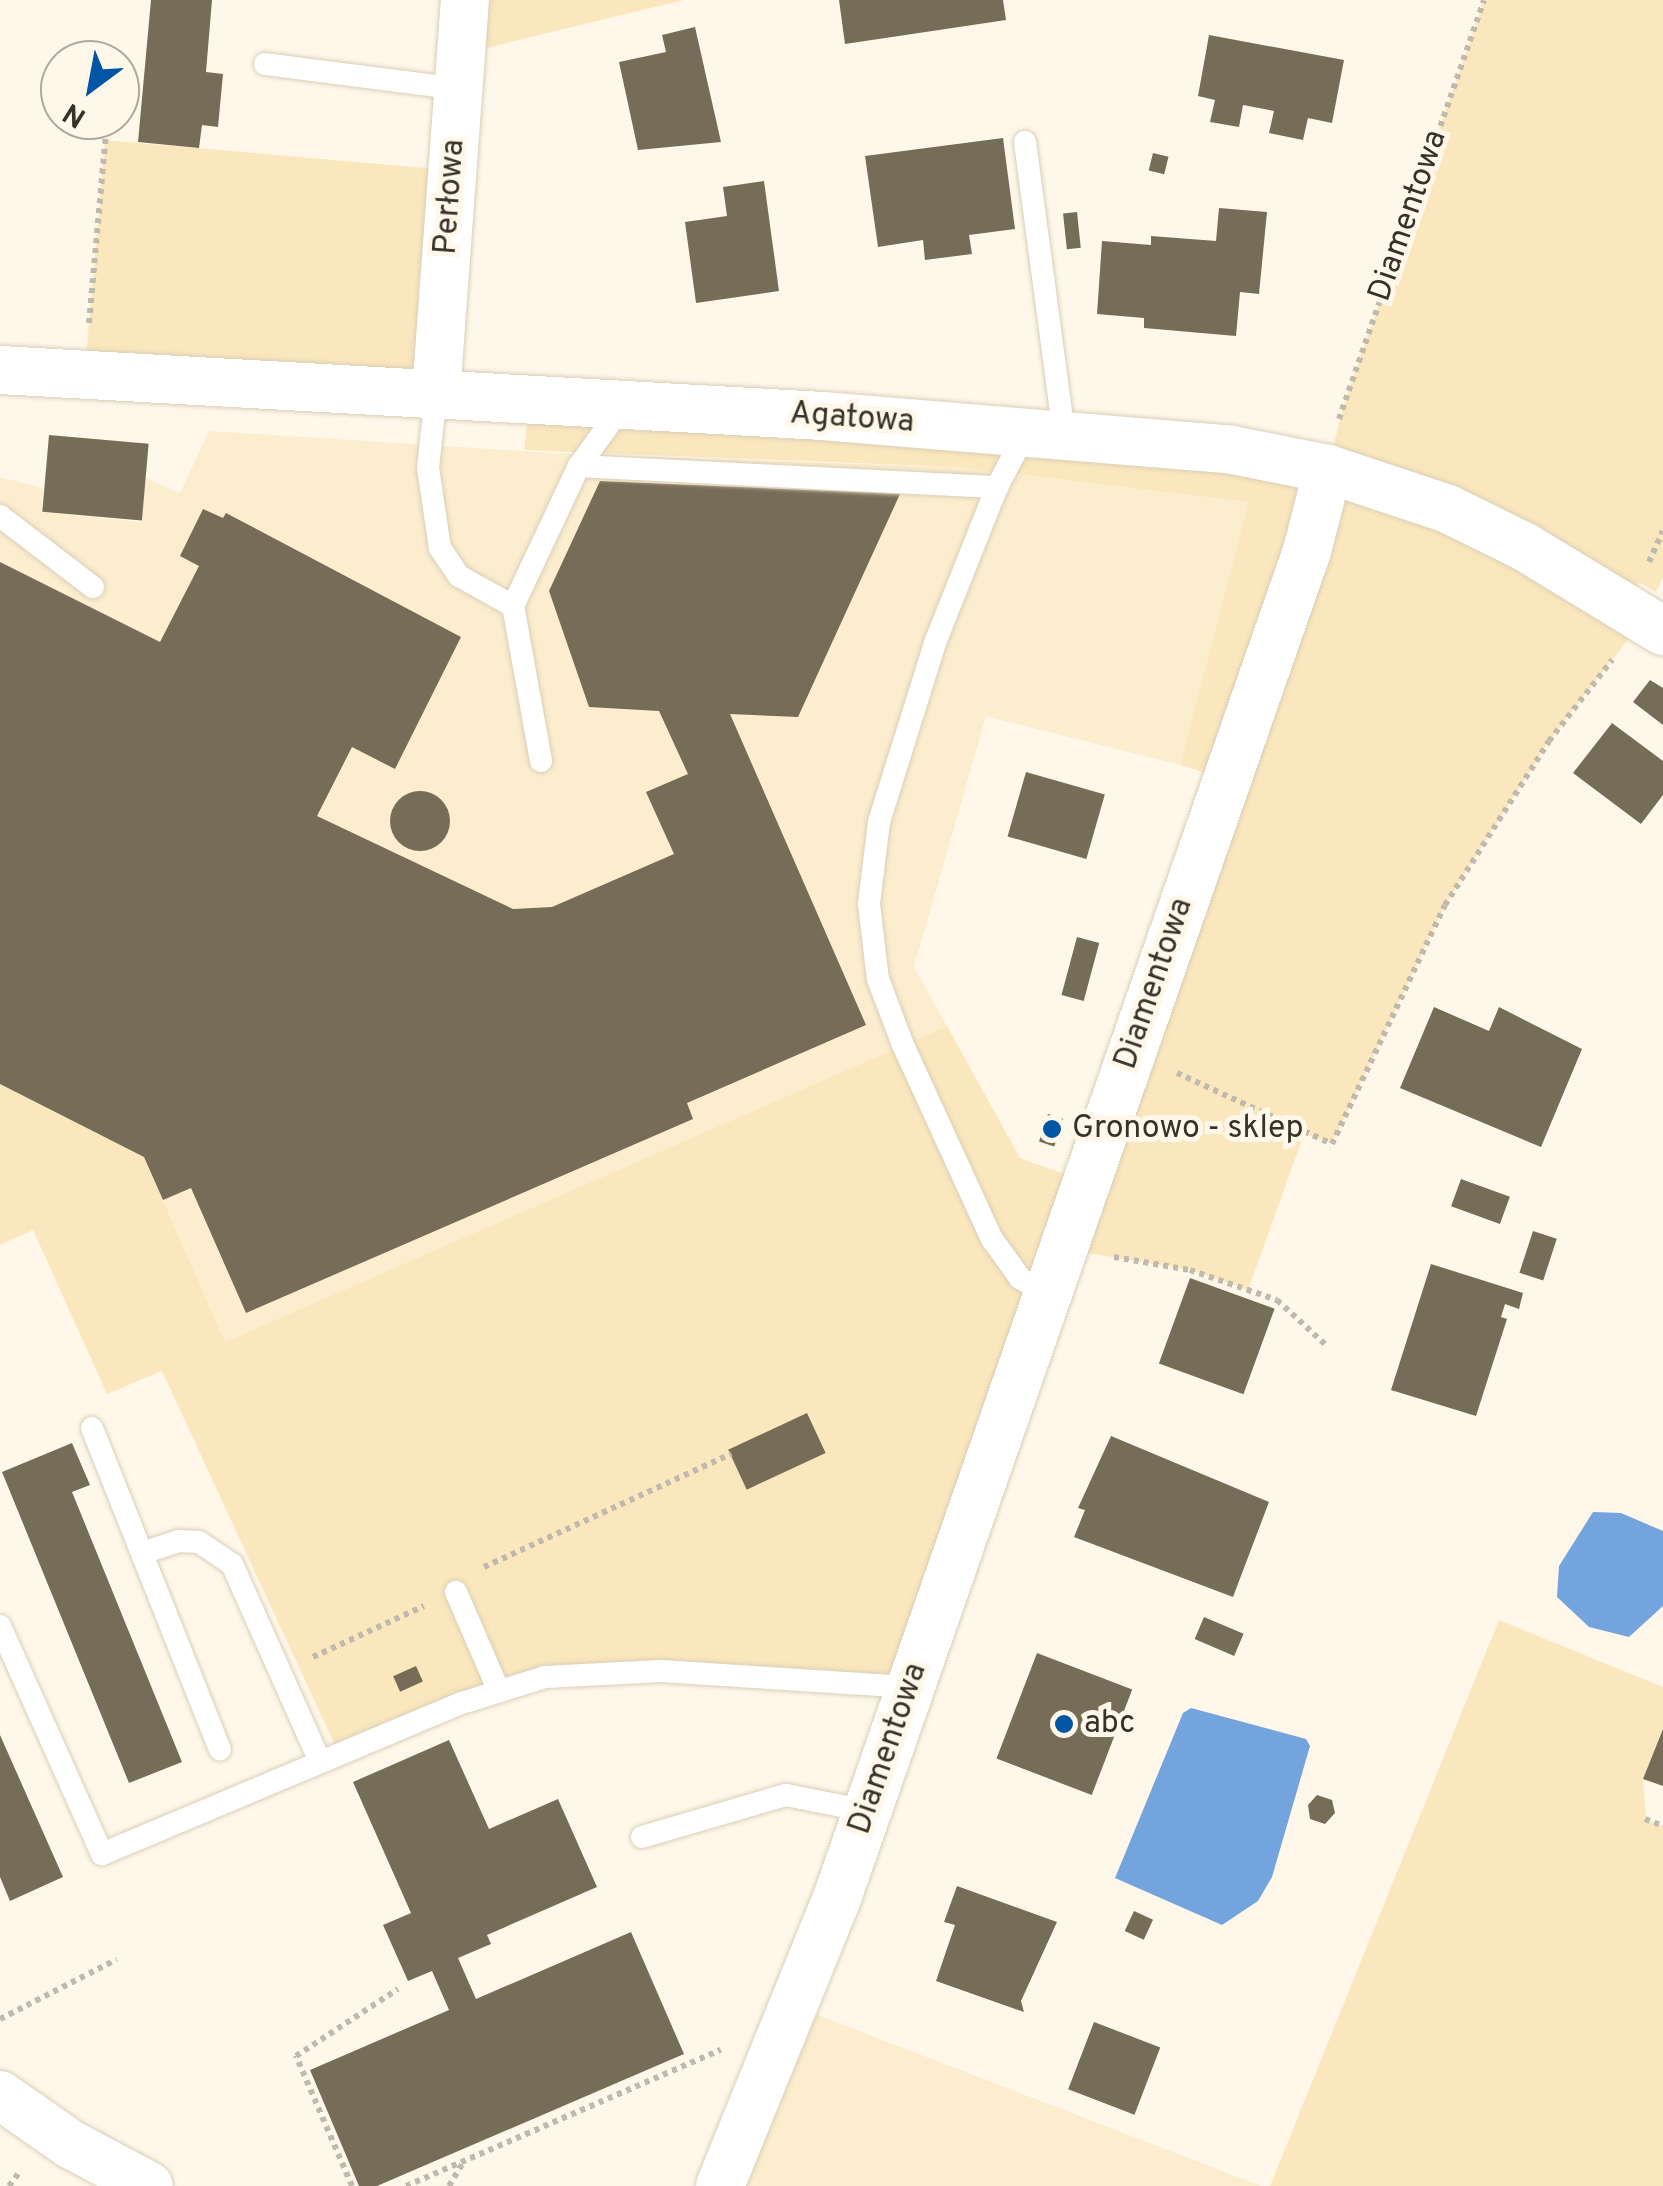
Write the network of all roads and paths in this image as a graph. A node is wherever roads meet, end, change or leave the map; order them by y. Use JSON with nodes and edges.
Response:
{"nodes":[{"id":1,"x":465,"y":0,"type":"edge"},
{"id":2,"x":1484,"y":0,"type":"edge"},
{"id":3,"x":265,"y":64,"type":"dead end"},
{"id":4,"x":459,"y":89,"type":"junction"},
{"id":5,"x":105,"y":140,"type":"edge"},
{"id":6,"x":1025,"y":142,"type":"dead end"},
{"id":7,"x":0,"y":370,"type":"edge"},
{"id":8,"x":86,"y":378,"type":"junction"},
{"id":9,"x":436,"y":394,"type":"junction"},
{"id":10,"x":623,"y":405,"type":"junction"},
{"id":11,"x":1045,"y":432,"type":"junction"},
{"id":12,"x":579,"y":466,"type":"junction"},
{"id":13,"x":1328,"y":469,"type":"junction"},
{"id":14,"x":997,"y":486,"type":"junction"},
{"id":15,"x":0,"y":516,"type":"edge"},
{"id":16,"x":92,"y":586,"type":"dead end"},
{"id":17,"x":513,"y":606,"type":"junction"},
{"id":18,"x":1654,"y":625,"type":"edge"},
{"id":19,"x":541,"y":761,"type":"dead end"},
{"id":20,"x":1134,"y":1047,"type":"junction"},
{"id":21,"x":1063,"y":1248,"type":"junction"},
{"id":22,"x":1047,"y":1295,"type":"junction"},
{"id":23,"x":1326,"y":1345,"type":"dead end"},
{"id":24,"x":92,"y":1428,"type":"dead end"},
{"id":25,"x":730,"y":1454,"type":"dead end"},
{"id":26,"x":142,"y":1552,"type":"junction"},
{"id":27,"x":456,"y":1592,"type":"junction"},
{"id":28,"x":0,"y":1626,"type":"edge"},
{"id":29,"x":302,"y":1662,"type":"dead end"},
{"id":30,"x":910,"y":1687,"type":"junction"},
{"id":31,"x":498,"y":1689,"type":"junction"},
{"id":32,"x":220,"y":1749,"type":"dead end"},
{"id":33,"x":320,"y":1762,"type":"junction"},
{"id":34,"x":868,"y":1811,"type":"junction"},
{"id":35,"x":1646,"y":1819,"type":"dead end"},
{"id":36,"x":1663,"y":1826,"type":"edge"},
{"id":37,"x":642,"y":1836,"type":"dead end"},
{"id":38,"x":118,"y":1959,"type":"dead end"},
{"id":39,"x":398,"y":1989,"type":"dead end"},
{"id":40,"x":0,"y":2019,"type":"edge"},
{"id":41,"x":732,"y":2046,"type":"dead end"},
{"id":42,"x":0,"y":2095,"type":"edge"},
{"id":43,"x":464,"y":2161,"type":"junction"},
{"id":44,"x":93,"y":2174,"type":"edge"},
{"id":45,"x":349,"y":2184,"type":"edge"},
{"id":46,"x":149,"y":2186,"type":"edge"},
{"id":47,"x":406,"y":2186,"type":"edge"},
{"id":48,"x":449,"y":2186,"type":"edge"},
{"id":49,"x":720,"y":2186,"type":"edge"}],
"edges":[{"from":1,"to":4,"type":"street","name":"Perłowa"},
{"from":2,"to":13,"type":"path","name":"Diamentowa"},
{"from":3,"to":4,"type":"lane"},
{"from":4,"to":9,"type":"street","name":"Perłowa"},
{"from":5,"to":8,"type":"path"},
{"from":6,"to":11,"type":"lane"},
{"from":7,"to":8,"type":"street","name":"Agatowa"},
{"from":8,"to":9,"type":"street","name":"Agatowa"},
{"from":9,"to":10,"type":"street","name":"Agatowa"},
{"from":9,"to":17,"type":"lane"},
{"from":10,"to":11,"type":"street","name":"Agatowa"},
{"from":10,"to":12,"type":"lane"},
{"from":11,"to":13,"type":"street","name":"Agatowa"},
{"from":11,"to":14,"type":"lane"},
{"from":12,"to":14,"type":"lane"},
{"from":12,"to":17,"type":"lane"},
{"from":13,"to":18,"type":"street","name":"Agatowa"},
{"from":13,"to":20,"type":"street","name":"Diamentowa"},
{"from":14,"to":22,"type":"lane"},
{"from":15,"to":16,"type":"lane"},
{"from":17,"to":19,"type":"lane"},
{"from":18,"to":20,"type":"path"},
{"from":20,"to":21,"type":"street","name":"Diamentowa"},
{"from":21,"to":22,"type":"street","name":"Diamentowa"},
{"from":21,"to":23,"type":"path"},
{"from":22,"to":30,"type":"street","name":"Diamentowa"},
{"from":24,"to":26,"type":"lane"},
{"from":25,"to":27,"type":"path"},
{"from":26,"to":32,"type":"lane"},
{"from":26,"to":33,"type":"lane"},
{"from":27,"to":29,"type":"path"},
{"from":27,"to":31,"type":"lane"},
{"from":28,"to":33,"type":"lane"},
{"from":30,"to":31,"type":"lane"},
{"from":30,"to":34,"type":"street","name":"Diamentowa"},
{"from":31,"to":33,"type":"lane"},
{"from":34,"to":37,"type":"lane"},
{"from":34,"to":49,"type":"street","name":"Diamentowa"},
{"from":35,"to":36,"type":"path"},
{"from":38,"to":40,"type":"path"},
{"from":39,"to":45,"type":"path"},
{"from":41,"to":43,"type":"path"},
{"from":42,"to":44,"type":"street"},
{"from":43,"to":47,"type":"path"},
{"from":43,"to":48,"type":"path"},
{"from":44,"to":46,"type":"street"}]}
